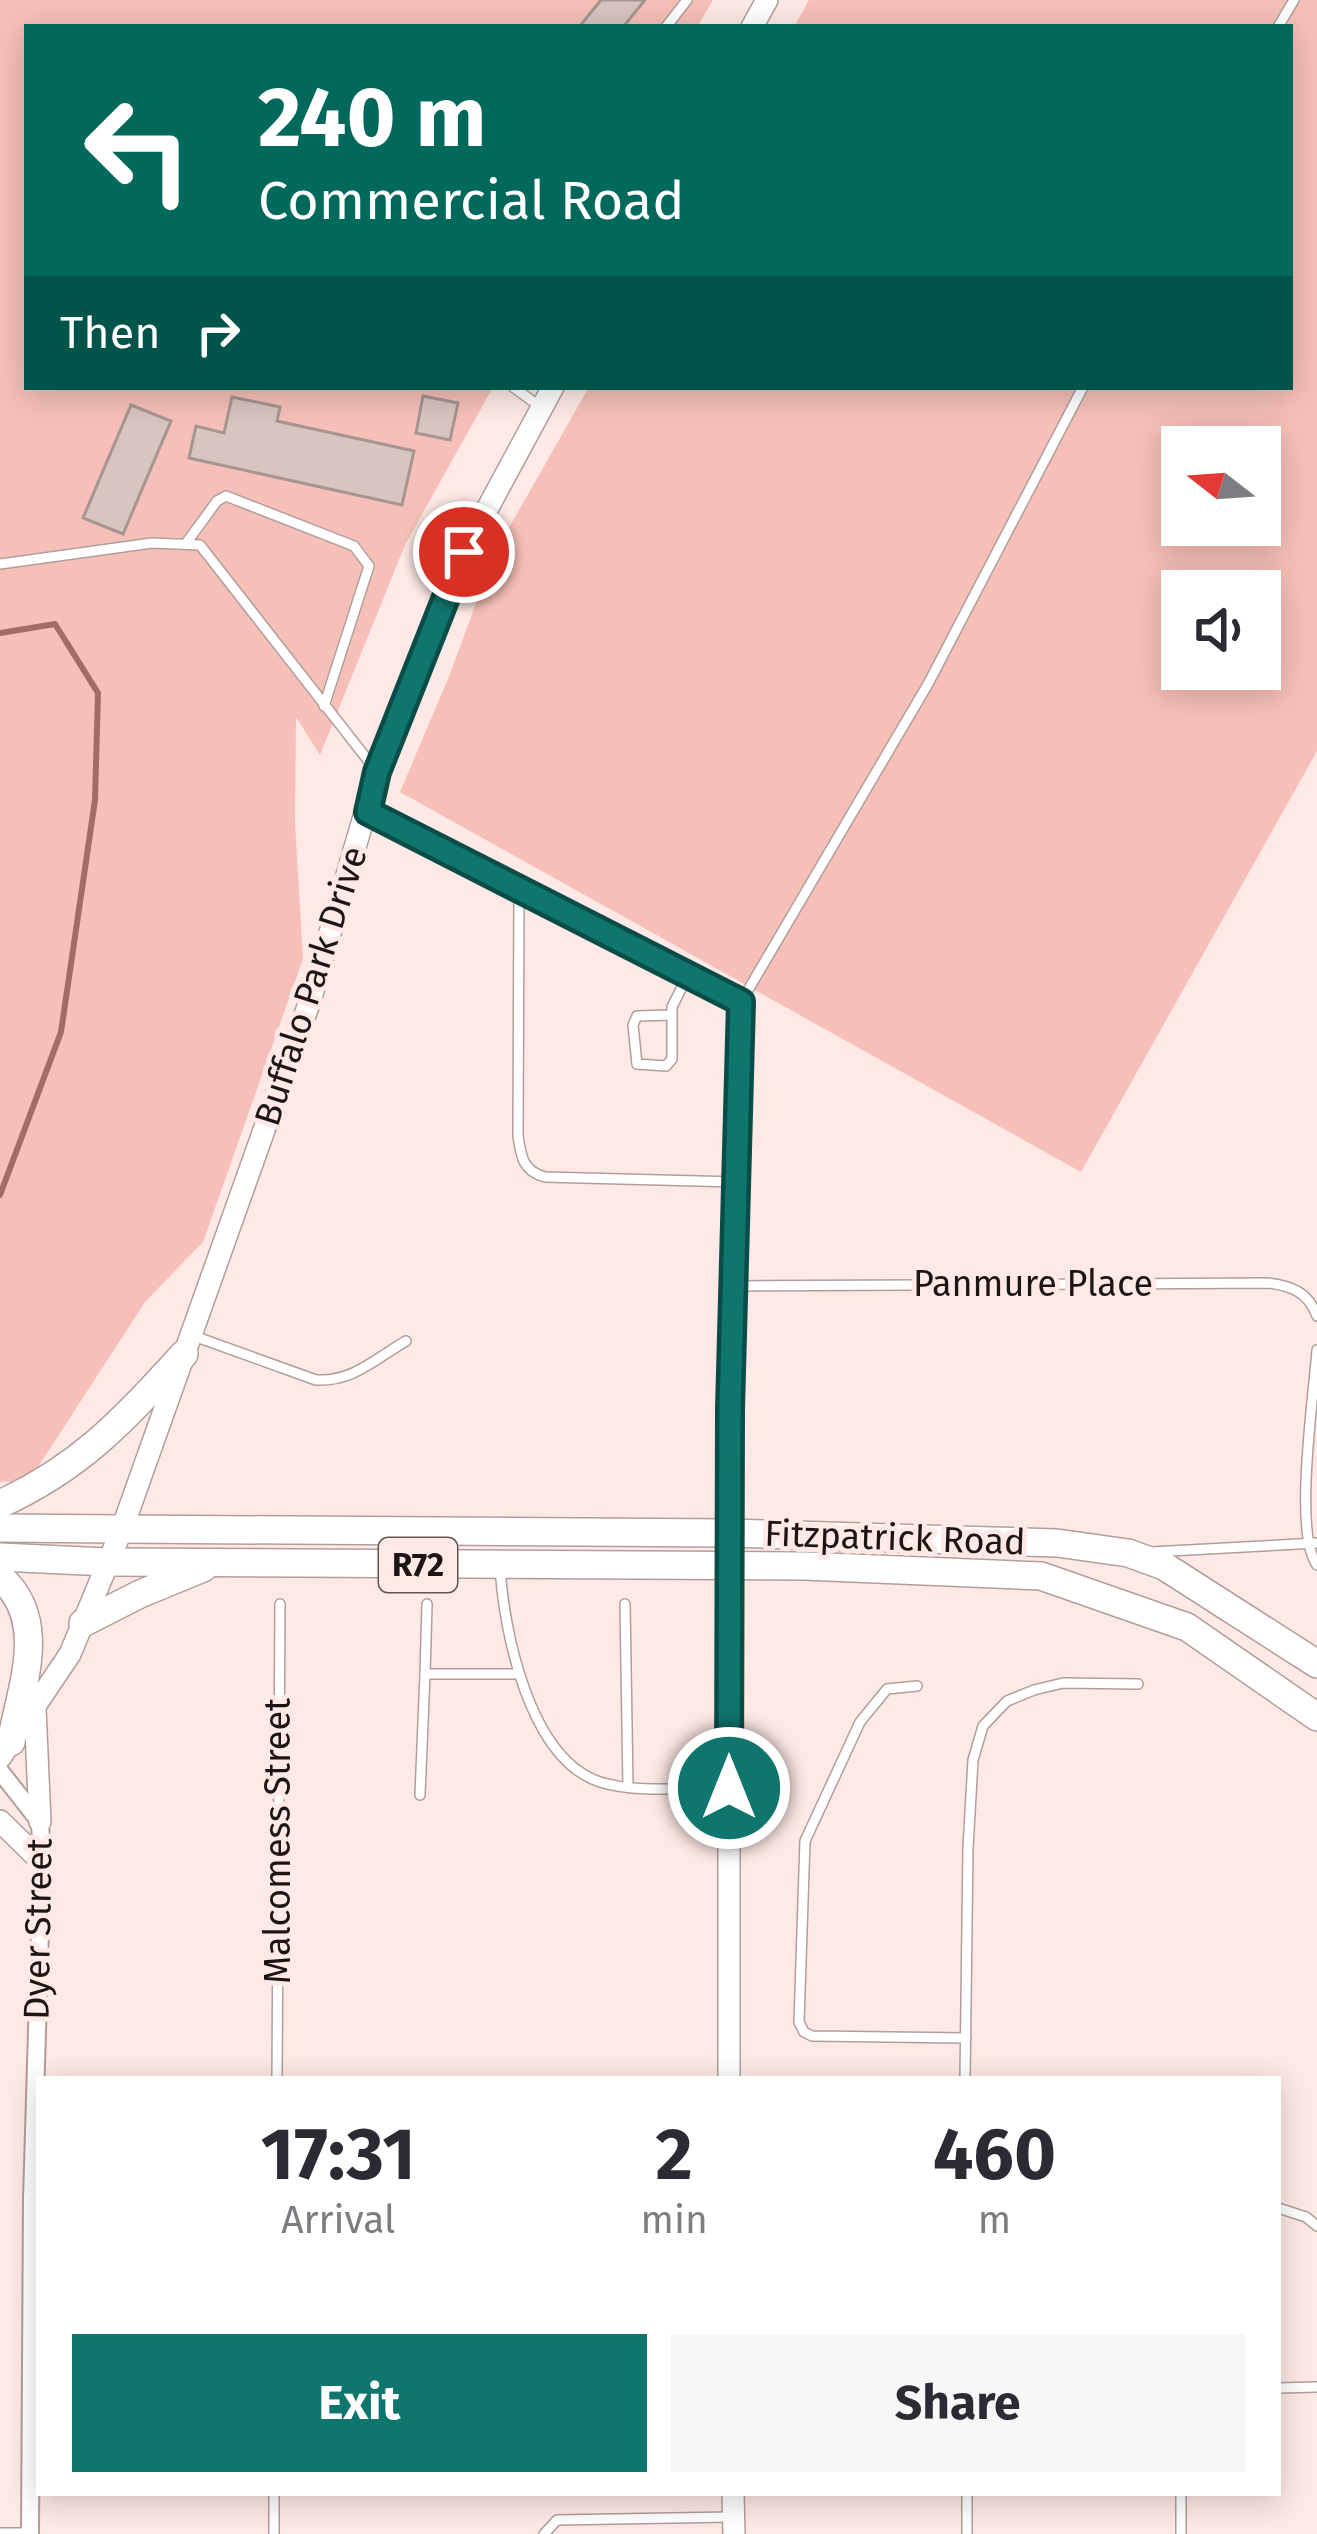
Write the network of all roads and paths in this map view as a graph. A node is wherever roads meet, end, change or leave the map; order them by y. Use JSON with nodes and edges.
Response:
{"nodes":[{"id":1,"x":687,"y":0,"type":"edge"},
{"id":2,"x":668,"y":24,"type":"edge"},
{"id":3,"x":517,"y":390,"type":"edge"},
{"id":4,"x":551,"y":390,"type":"edge"},
{"id":5,"x":1081,"y":390,"type":"edge"},
{"id":6,"x":542,"y":408,"type":"junction"},
{"id":7,"x":187,"y":542,"type":"junction"},
{"id":8,"x":0,"y":564,"type":"edge"},
{"id":9,"x":324,"y":706,"type":"junction"},
{"id":10,"x":377,"y":772,"type":"junction"},
{"id":11,"x":368,"y":812,"type":"junction"},
{"id":12,"x":519,"y":888,"type":"junction"},
{"id":13,"x":687,"y":977,"type":"junction"},
{"id":14,"x":741,"y":1002,"type":"junction"},
{"id":15,"x":671,"y":1015,"type":"junction"},
{"id":16,"x":736,"y":1182,"type":"junction"},
{"id":17,"x":733,"y":1286,"type":"junction"},
{"id":18,"x":1317,"y":1316,"type":"edge"},
{"id":19,"x":406,"y":1341,"type":"dead end"},
{"id":20,"x":188,"y":1344,"type":"junction"},
{"id":21,"x":1317,"y":1350,"type":"edge"},
{"id":22,"x":0,"y":1504,"type":"edge"},
{"id":23,"x":0,"y":1528,"type":"edge"},
{"id":24,"x":122,"y":1529,"type":"junction"},
{"id":25,"x":729,"y":1533,"type":"junction"},
{"id":26,"x":1312,"y":1543,"type":"edge"},
{"id":27,"x":1128,"y":1553,"type":"junction"},
{"id":28,"x":0,"y":1557,"type":"edge"},
{"id":29,"x":106,"y":1562,"type":"junction"},
{"id":30,"x":212,"y":1564,"type":"junction"},
{"id":31,"x":500,"y":1565,"type":"junction"},
{"id":32,"x":1317,"y":1565,"type":"edge"},
{"id":33,"x":729,"y":1567,"type":"junction"},
{"id":34,"x":0,"y":1577,"type":"edge"},
{"id":35,"x":280,"y":1604,"type":"dead end"},
{"id":36,"x":427,"y":1604,"type":"dead end"},
{"id":37,"x":625,"y":1604,"type":"dead end"},
{"id":38,"x":83,"y":1623,"type":"junction"},
{"id":39,"x":1317,"y":1664,"type":"edge"},
{"id":40,"x":424,"y":1674,"type":"junction"},
{"id":41,"x":518,"y":1674,"type":"junction"},
{"id":42,"x":1138,"y":1684,"type":"dead end"},
{"id":43,"x":917,"y":1686,"type":"dead end"},
{"id":44,"x":35,"y":1707,"type":"junction"},
{"id":45,"x":1317,"y":1717,"type":"edge"},
{"id":46,"x":5,"y":1750,"type":"edge"},
{"id":47,"x":0,"y":1771,"type":"edge"},
{"id":48,"x":628,"y":1786,"type":"junction"},
{"id":49,"x":729,"y":1788,"type":"junction"},
{"id":50,"x":420,"y":1795,"type":"dead end"},
{"id":51,"x":0,"y":1821,"type":"edge"},
{"id":52,"x":40,"y":1822,"type":"junction"},
{"id":53,"x":43,"y":1862,"type":"junction"},
{"id":54,"x":966,"y":2038,"type":"junction"},
{"id":55,"x":36,"y":2076,"type":"edge"},
{"id":56,"x":277,"y":2076,"type":"edge"},
{"id":57,"x":729,"y":2076,"type":"edge"},
{"id":58,"x":965,"y":2076,"type":"edge"},
{"id":59,"x":36,"y":2077,"type":"edge"},
{"id":60,"x":1281,"y":2209,"type":"edge"},
{"id":61,"x":1317,"y":2226,"type":"edge"},
{"id":62,"x":1317,"y":2387,"type":"edge"},
{"id":63,"x":1281,"y":2388,"type":"edge"},
{"id":64,"x":274,"y":2496,"type":"edge"},
{"id":65,"x":733,"y":2496,"type":"edge"},
{"id":66,"x":967,"y":2496,"type":"edge"},
{"id":67,"x":1181,"y":2496,"type":"edge"},
{"id":68,"x":734,"y":2526,"type":"edge"},
{"id":69,"x":0,"y":2533,"type":"edge"},
{"id":70,"x":30,"y":2533,"type":"edge"},
{"id":71,"x":274,"y":2534,"type":"edge"},
{"id":72,"x":544,"y":2534,"type":"edge"},
{"id":73,"x":967,"y":2534,"type":"edge"},
{"id":74,"x":1181,"y":2534,"type":"edge"}],
"edges":[{"from":1,"to":2,"type":"lane"},
{"from":3,"to":6,"type":"lane"},
{"from":4,"to":6,"type":"street","name":"Buffalo Park Drive"},
{"from":5,"to":14,"type":"lane"},
{"from":6,"to":10,"type":"street","name":"Buffalo Park Drive"},
{"from":7,"to":8,"type":"lane"},
{"from":7,"to":9,"type":"lane"},
{"from":7,"to":9,"type":"lane"},
{"from":9,"to":10,"type":"lane"},
{"from":10,"to":11,"type":"street","name":"Buffalo Park Drive"},
{"from":11,"to":12,"type":"lane"},
{"from":11,"to":20,"type":"street","name":"Buffalo Park Drive"},
{"from":12,"to":13,"type":"lane"},
{"from":12,"to":16,"type":"lane"},
{"from":13,"to":14,"type":"lane"},
{"from":13,"to":15,"type":"lane"},
{"from":14,"to":16,"type":"lane"},
{"from":15,"to":15,"type":"lane"},
{"from":16,"to":17,"type":"lane"},
{"from":17,"to":18,"type":"lane","name":"Panmure Place"},
{"from":17,"to":25,"type":"lane"},
{"from":19,"to":20,"type":"lane"},
{"from":20,"to":22,"type":"main road"},
{"from":20,"to":24,"type":"street","name":"Buffalo Park Drive"},
{"from":21,"to":26,"type":"lane"},
{"from":23,"to":24,"type":"main road","number":"R72"},
{"from":24,"to":25,"type":"main road","name":"Fitzpatrick Road","number":"R72"},
{"from":24,"to":29,"type":"street","name":"Buffalo Park Drive"},
{"from":25,"to":27,"type":"main road","name":"Fitzpatrick Road","number":"R72"},
{"from":25,"to":33,"type":"street"},
{"from":26,"to":27,"type":"lane","name":"Fitzpatrick Road"},
{"from":26,"to":32,"type":"lane"},
{"from":27,"to":39,"type":"main road","number":"R72"},
{"from":28,"to":29,"type":"main road","number":"R72"},
{"from":29,"to":30,"type":"main road","name":"Fitzpatrick Road","number":"R72"},
{"from":29,"to":38,"type":"street","name":"Buffalo Park Drive"},
{"from":30,"to":31,"type":"main road","name":"Fitzpatrick Road","number":"R72"},
{"from":30,"to":38,"type":"main road"},
{"from":31,"to":33,"type":"main road","name":"Fitzpatrick Road","number":"R72"},
{"from":31,"to":41,"type":"lane"},
{"from":33,"to":45,"type":"main road","name":"Fitzpatrick Road","number":"R72"},
{"from":33,"to":49,"type":"street"},
{"from":34,"to":46,"type":"main road"},
{"from":35,"to":56,"type":"lane","name":"Malcomess Street"},
{"from":36,"to":40,"type":"lane"},
{"from":37,"to":48,"type":"lane"},
{"from":38,"to":44,"type":"street","name":"Buffalo Park Drive"},
{"from":40,"to":41,"type":"lane"},
{"from":40,"to":50,"type":"lane"},
{"from":41,"to":48,"type":"lane"},
{"from":42,"to":54,"type":"lane"},
{"from":43,"to":54,"type":"lane"},
{"from":44,"to":46,"type":"street","name":"Buffalo Park Drive"},
{"from":44,"to":52,"type":"street"},
{"from":47,"to":52,"type":"street","name":"Dyer Street"},
{"from":48,"to":49,"type":"lane"},
{"from":49,"to":57,"type":"street"},
{"from":51,"to":53,"type":"street"},
{"from":52,"to":53,"type":"street","name":"Dyer Street"},
{"from":53,"to":55,"type":"street","name":"Dyer Street"},
{"from":54,"to":58,"type":"lane"},
{"from":59,"to":70,"type":"street","name":"Dyer Street"},
{"from":60,"to":61,"type":"lane"},
{"from":62,"to":63,"type":"lane"},
{"from":64,"to":71,"type":"lane"},
{"from":65,"to":68,"type":"street"},
{"from":66,"to":73,"type":"lane"},
{"from":67,"to":74,"type":"lane"},
{"from":68,"to":72,"type":"lane"},
{"from":69,"to":70,"type":"lane"}]}
